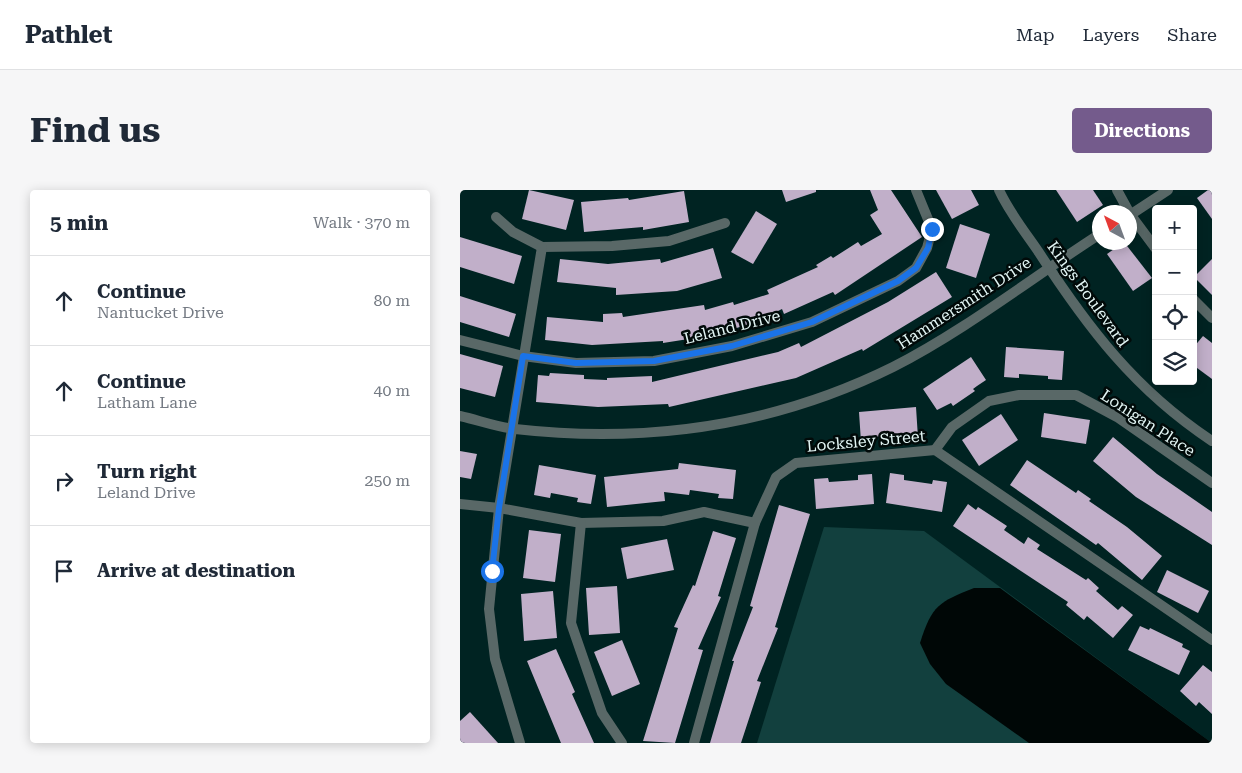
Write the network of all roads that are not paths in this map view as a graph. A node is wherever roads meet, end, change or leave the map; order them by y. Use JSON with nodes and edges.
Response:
{"nodes":[{"id":1,"x":916,"y":190,"type":"edge"},
{"id":2,"x":999,"y":190,"type":"edge"},
{"id":3,"x":1117,"y":190,"type":"edge"},
{"id":4,"x":1168,"y":190,"type":"edge"},
{"id":5,"x":1124,"y":205,"type":"edge"},
{"id":6,"x":1137,"y":209,"type":"edge"},
{"id":7,"x":496,"y":217,"type":"dead end"},
{"id":8,"x":725,"y":223,"type":"dead end"},
{"id":9,"x":1137,"y":224,"type":"edge"},
{"id":10,"x":1092,"y":239,"type":"edge"},
{"id":11,"x":1152,"y":244,"type":"edge"},
{"id":12,"x":542,"y":247,"type":"junction"},
{"id":13,"x":1048,"y":267,"type":"junction"},
{"id":14,"x":1197,"y":303,"type":"edge"},
{"id":15,"x":1212,"y":318,"type":"edge"},
{"id":16,"x":460,"y":340,"type":"edge"},
{"id":17,"x":523,"y":356,"type":"junction"},
{"id":18,"x":460,"y":416,"type":"edge"},
{"id":19,"x":513,"y":429,"type":"junction"},
{"id":20,"x":1212,"y":442,"type":"edge"},
{"id":21,"x":935,"y":450,"type":"junction"},
{"id":22,"x":1212,"y":483,"type":"edge"},
{"id":23,"x":460,"y":504,"type":"edge"},
{"id":24,"x":499,"y":508,"type":"junction"},
{"id":25,"x":754,"y":523,"type":"junction"},
{"id":26,"x":581,"y":524,"type":"junction"},
{"id":27,"x":1212,"y":640,"type":"edge"},
{"id":28,"x":520,"y":743,"type":"edge"},
{"id":29,"x":622,"y":743,"type":"edge"},
{"id":30,"x":694,"y":743,"type":"edge"}],
"edges":[{"from":1,"to":17,"type":"street","name":"Leland Drive"},
{"from":2,"to":13,"type":"street","name":"Kings Boulevard"},
{"from":3,"to":5,"type":"street"},
{"from":4,"to":6,"type":"street"},
{"from":7,"to":12,"type":"street"},
{"from":8,"to":12,"type":"street"},
{"from":9,"to":11,"type":"street"},
{"from":10,"to":13,"type":"street","name":"Hammersmith Drive"},
{"from":12,"to":17,"type":"street"},
{"from":13,"to":19,"type":"street","name":"Hammersmith Drive"},
{"from":13,"to":20,"type":"street","name":"Kings Boulevard"},
{"from":14,"to":15,"type":"street"},
{"from":16,"to":17,"type":"street","name":"Leland Drive"},
{"from":17,"to":19,"type":"street"},
{"from":18,"to":19,"type":"street","name":"Hammersmith Drive"},
{"from":19,"to":24,"type":"street"},
{"from":21,"to":22,"type":"street","name":"Lonigan Place"},
{"from":21,"to":25,"type":"street","name":"Locksley Street"},
{"from":21,"to":27,"type":"street","name":"Locksley Street"},
{"from":23,"to":24,"type":"street"},
{"from":24,"to":26,"type":"street"},
{"from":24,"to":28,"type":"street"},
{"from":25,"to":26,"type":"street"},
{"from":25,"to":30,"type":"street","name":"Locksley Street"},
{"from":26,"to":29,"type":"street"}]}
